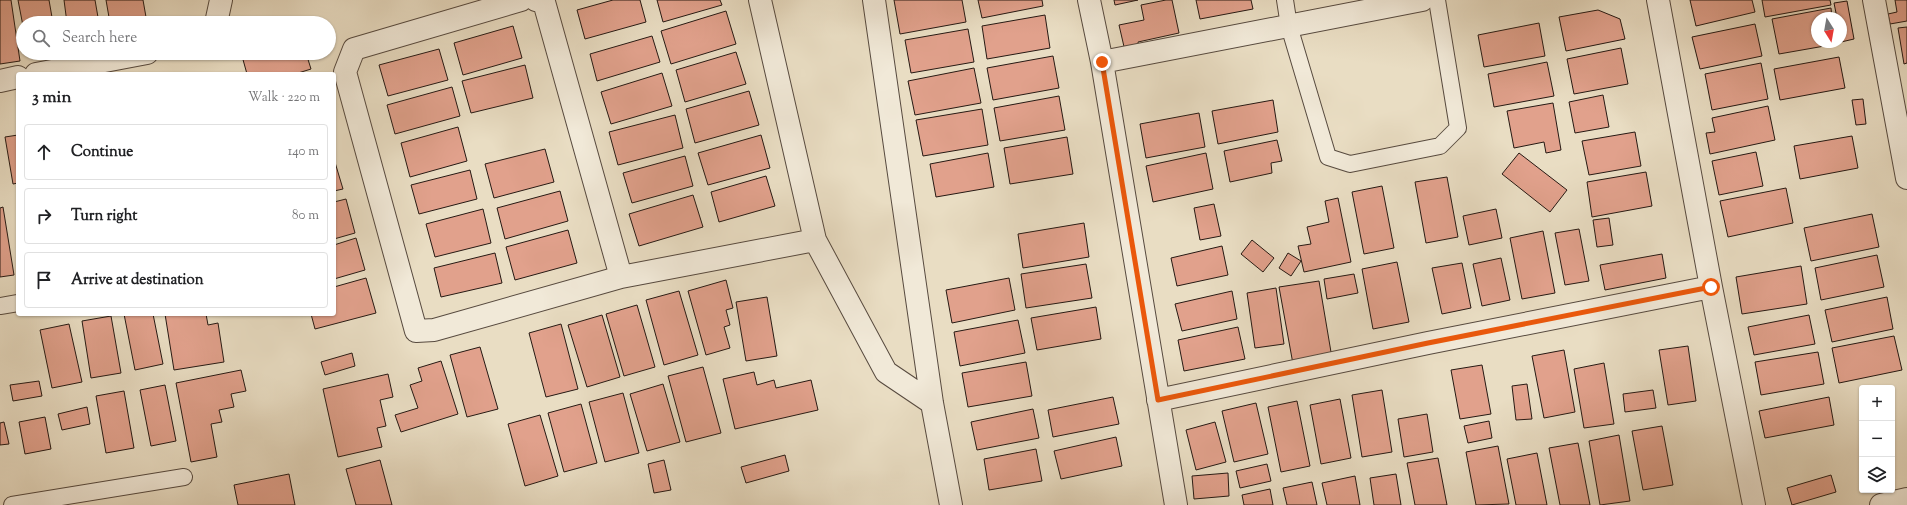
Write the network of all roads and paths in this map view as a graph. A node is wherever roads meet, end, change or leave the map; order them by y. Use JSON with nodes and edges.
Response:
{"nodes":[{"id":1,"x":221,"y":0,"type":"edge"},
{"id":2,"x":521,"y":0,"type":"edge"},
{"id":3,"x":536,"y":0,"type":"edge"},
{"id":4,"x":760,"y":0,"type":"edge"},
{"id":5,"x":874,"y":0,"type":"edge"},
{"id":6,"x":1089,"y":0,"type":"edge"},
{"id":7,"x":1285,"y":0,"type":"edge"},
{"id":8,"x":1422,"y":0,"type":"edge"},
{"id":9,"x":1437,"y":0,"type":"edge"},
{"id":10,"x":1658,"y":0,"type":"edge"},
{"id":11,"x":1874,"y":0,"type":"edge"},
{"id":12,"x":218,"y":16,"type":"edge"},
{"id":13,"x":1289,"y":26,"type":"junction"},
{"id":14,"x":110,"y":60,"type":"edge"},
{"id":15,"x":1102,"y":62,"type":"junction"},
{"id":16,"x":47,"y":72,"type":"edge"},
{"id":17,"x":16,"y":77,"type":"edge"},
{"id":18,"x":0,"y":81,"type":"edge"},
{"id":19,"x":1907,"y":178,"type":"edge"},
{"id":20,"x":815,"y":240,"type":"junction"},
{"id":21,"x":621,"y":277,"type":"junction"},
{"id":22,"x":1711,"y":287,"type":"junction"},
{"id":23,"x":16,"y":302,"type":"edge"},
{"id":24,"x":0,"y":306,"type":"edge"},
{"id":25,"x":1158,"y":400,"type":"junction"},
{"id":26,"x":932,"y":403,"type":"junction"},
{"id":27,"x":184,"y":477,"type":"dead end"},
{"id":28,"x":1907,"y":498,"type":"edge"},
{"id":29,"x":12,"y":505,"type":"edge"},
{"id":30,"x":951,"y":505,"type":"edge"},
{"id":31,"x":1176,"y":505,"type":"edge"},
{"id":32,"x":1754,"y":505,"type":"edge"},
{"id":33,"x":1881,"y":505,"type":"edge"}],
"edges":[{"from":1,"to":12,"type":"street"},
{"from":2,"to":21,"type":"street"},
{"from":3,"to":21,"type":"street"},
{"from":4,"to":20,"type":"street"},
{"from":5,"to":26,"type":"street"},
{"from":6,"to":15,"type":"street"},
{"from":7,"to":13,"type":"lane"},
{"from":8,"to":13,"type":"street"},
{"from":9,"to":13,"type":"lane"},
{"from":10,"to":22,"type":"street"},
{"from":11,"to":19,"type":"street"},
{"from":13,"to":15,"type":"street"},
{"from":14,"to":16,"type":"street"},
{"from":15,"to":25,"type":"street"},
{"from":17,"to":18,"type":"street"},
{"from":20,"to":21,"type":"street"},
{"from":20,"to":26,"type":"street"},
{"from":22,"to":25,"type":"street"},
{"from":22,"to":32,"type":"street"},
{"from":23,"to":24,"type":"lane"},
{"from":25,"to":31,"type":"street"},
{"from":26,"to":30,"type":"street"},
{"from":27,"to":29,"type":"lane"},
{"from":28,"to":33,"type":"street"}]}
